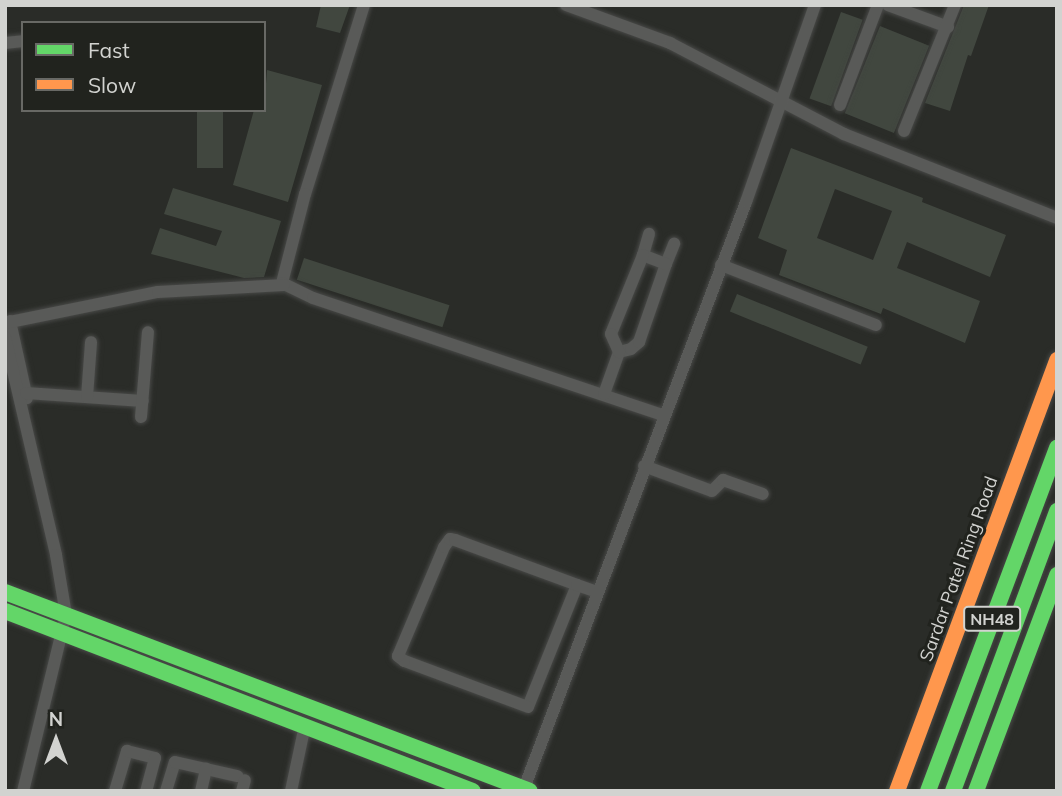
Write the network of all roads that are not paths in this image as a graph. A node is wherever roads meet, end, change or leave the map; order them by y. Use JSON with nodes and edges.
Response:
{"nodes":[{"id":1,"x":365,"y":5,"type":"edge"},
{"id":2,"x":566,"y":5,"type":"edge"},
{"id":3,"x":814,"y":5,"type":"edge"},
{"id":4,"x":878,"y":5,"type":"edge"},
{"id":5,"x":888,"y":5,"type":"edge"},
{"id":6,"x":955,"y":5,"type":"edge"},
{"id":7,"x":948,"y":27,"type":"junction"},
{"id":8,"x":781,"y":101,"type":"junction"},
{"id":9,"x":840,"y":105,"type":"dead end"},
{"id":10,"x":904,"y":131,"type":"dead end"},
{"id":11,"x":1057,"y":218,"type":"edge"},
{"id":12,"x":649,"y":234,"type":"dead end"},
{"id":13,"x":674,"y":244,"type":"dead end"},
{"id":14,"x":643,"y":255,"type":"junction"},
{"id":15,"x":666,"y":264,"type":"junction"},
{"id":16,"x":721,"y":265,"type":"junction"},
{"id":17,"x":284,"y":285,"type":"junction"},
{"id":18,"x":7,"y":322,"type":"edge"},
{"id":19,"x":876,"y":325,"type":"dead end"},
{"id":20,"x":148,"y":332,"type":"dead end"},
{"id":21,"x":5,"y":337,"type":"edge"},
{"id":22,"x":91,"y":342,"type":"dead end"},
{"id":23,"x":619,"y":352,"type":"junction"},
{"id":24,"x":1057,"y":360,"type":"edge"},
{"id":25,"x":26,"y":393,"type":"junction"},
{"id":26,"x":604,"y":394,"type":"junction"},
{"id":27,"x":87,"y":397,"type":"junction"},
{"id":28,"x":143,"y":401,"type":"junction"},
{"id":29,"x":24,"y":412,"type":"junction"},
{"id":30,"x":663,"y":415,"type":"junction"},
{"id":31,"x":141,"y":417,"type":"dead end"},
{"id":32,"x":1057,"y":447,"type":"edge"},
{"id":33,"x":644,"y":466,"type":"junction"},
{"id":34,"x":763,"y":494,"type":"dead end"},
{"id":35,"x":1057,"y":511,"type":"edge"},
{"id":36,"x":1057,"y":575,"type":"edge"},
{"id":37,"x":577,"y":584,"type":"junction"},
{"id":38,"x":5,"y":592,"type":"edge"},
{"id":39,"x":597,"y":592,"type":"junction"},
{"id":40,"x":5,"y":611,"type":"edge"},
{"id":41,"x":66,"y":615,"type":"junction"},
{"id":42,"x":62,"y":633,"type":"junction"},
{"id":43,"x":554,"y":643,"type":"junction"},
{"id":44,"x":575,"y":650,"type":"junction"},
{"id":45,"x":546,"y":664,"type":"junction"},
{"id":46,"x":567,"y":672,"type":"junction"},
{"id":47,"x":305,"y":725,"type":"junction"},
{"id":48,"x":206,"y":769,"type":"junction"},
{"id":49,"x":241,"y":782,"type":"edge"},
{"id":50,"x":525,"y":790,"type":"edge"},
{"id":51,"x":23,"y":791,"type":"edge"},
{"id":52,"x":115,"y":791,"type":"edge"},
{"id":53,"x":146,"y":791,"type":"edge"},
{"id":54,"x":166,"y":791,"type":"edge"},
{"id":55,"x":201,"y":791,"type":"edge"},
{"id":56,"x":291,"y":791,"type":"edge"},
{"id":57,"x":473,"y":791,"type":"edge"},
{"id":58,"x":898,"y":791,"type":"edge"},
{"id":59,"x":928,"y":791,"type":"edge"},
{"id":60,"x":953,"y":791,"type":"edge"},
{"id":61,"x":976,"y":791,"type":"edge"}],
"edges":[{"from":1,"to":17,"type":"street"},
{"from":2,"to":8,"type":"street"},
{"from":3,"to":8,"type":"street"},
{"from":4,"to":9,"type":"street"},
{"from":5,"to":7,"type":"street"},
{"from":6,"to":7,"type":"street"},
{"from":7,"to":10,"type":"street"},
{"from":8,"to":11,"type":"street"},
{"from":8,"to":16,"type":"street"},
{"from":12,"to":14,"type":"street"},
{"from":13,"to":15,"type":"street"},
{"from":14,"to":15,"type":"street"},
{"from":14,"to":23,"type":"street"},
{"from":15,"to":23,"type":"street"},
{"from":16,"to":19,"type":"street"},
{"from":16,"to":30,"type":"street"},
{"from":17,"to":18,"type":"street"},
{"from":17,"to":26,"type":"street"},
{"from":18,"to":25,"type":"street"},
{"from":20,"to":28,"type":"street"},
{"from":21,"to":29,"type":"street"},
{"from":22,"to":27,"type":"street"},
{"from":23,"to":26,"type":"street"},
{"from":24,"to":58,"type":"main road","name":"Sardar Patel Ring Road"},
{"from":25,"to":27,"type":"street"},
{"from":25,"to":29,"type":"street"},
{"from":26,"to":30,"type":"street"},
{"from":27,"to":28,"type":"street"},
{"from":28,"to":31,"type":"street"},
{"from":29,"to":41,"type":"street"},
{"from":30,"to":33,"type":"street"},
{"from":32,"to":59,"type":"main road","number":"NH48"},
{"from":33,"to":34,"type":"street"},
{"from":33,"to":39,"type":"street"},
{"from":35,"to":60,"type":"main road","number":"NH48"},
{"from":36,"to":61,"type":"main road"},
{"from":37,"to":39,"type":"street"},
{"from":37,"to":43,"type":"street"},
{"from":37,"to":45,"type":"street"},
{"from":38,"to":41,"type":"main road"},
{"from":39,"to":44,"type":"street"},
{"from":40,"to":42,"type":"main road"},
{"from":41,"to":42,"type":"street"},
{"from":41,"to":50,"type":"main road"},
{"from":42,"to":47,"type":"main road"},
{"from":42,"to":51,"type":"street"},
{"from":43,"to":44,"type":"street"},
{"from":43,"to":45,"type":"street"},
{"from":44,"to":46,"type":"street"},
{"from":45,"to":46,"type":"street"},
{"from":46,"to":50,"type":"street"},
{"from":47,"to":56,"type":"street"},
{"from":47,"to":57,"type":"main road"},
{"from":48,"to":49,"type":"street"},
{"from":48,"to":54,"type":"street"},
{"from":48,"to":55,"type":"street"},
{"from":52,"to":53,"type":"street"}]}
